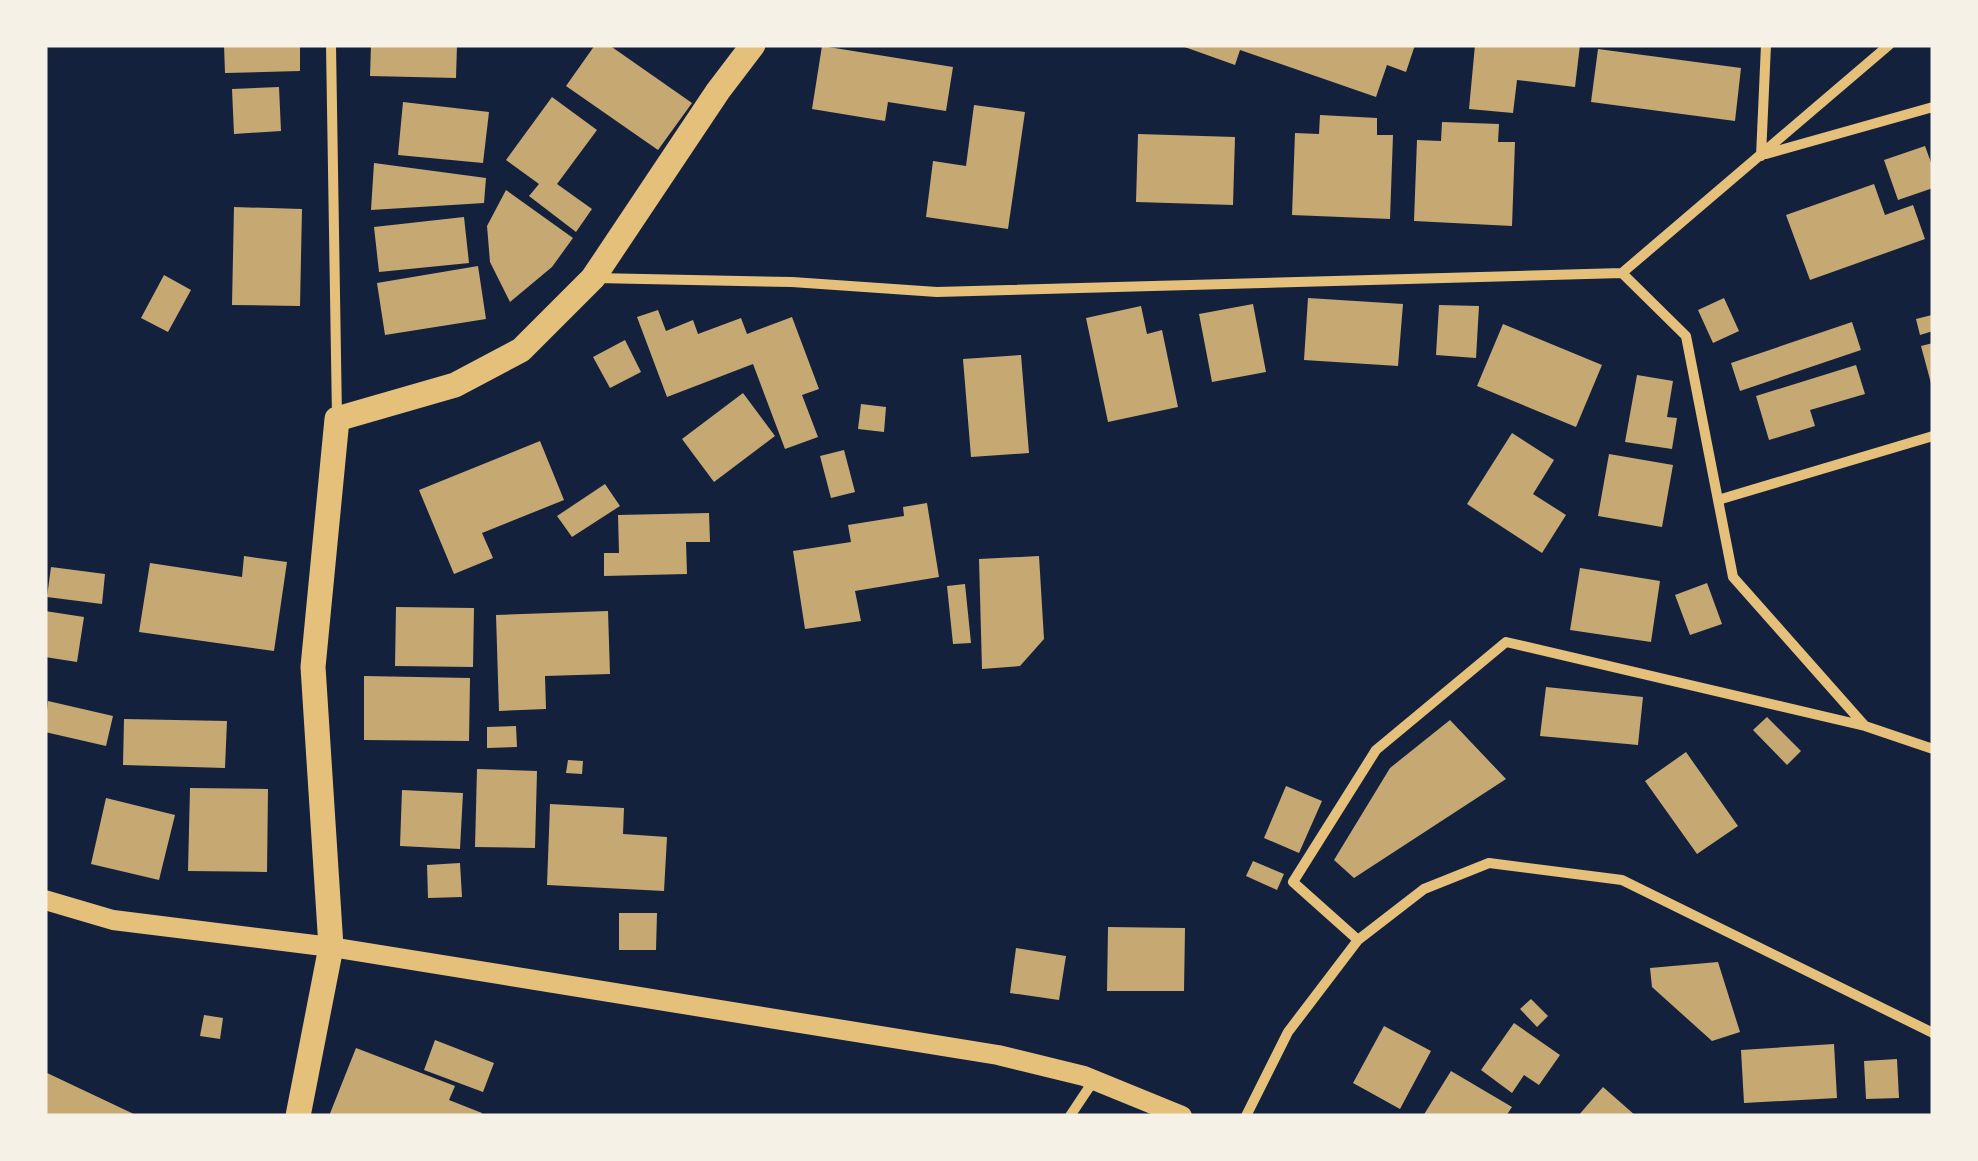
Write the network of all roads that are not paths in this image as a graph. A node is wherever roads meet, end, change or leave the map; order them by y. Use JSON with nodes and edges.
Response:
{"nodes":[{"id":1,"x":331,"y":45,"type":"edge"},
{"id":2,"x":754,"y":45,"type":"edge"},
{"id":3,"x":1766,"y":45,"type":"edge"},
{"id":4,"x":1889,"y":45,"type":"edge"},
{"id":5,"x":1933,"y":108,"type":"edge"},
{"id":6,"x":1761,"y":156,"type":"junction"},
{"id":7,"x":1622,"y":273,"type":"junction"},
{"id":8,"x":593,"y":278,"type":"junction"},
{"id":9,"x":337,"y":419,"type":"junction"},
{"id":10,"x":1933,"y":436,"type":"edge"},
{"id":11,"x":1718,"y":500,"type":"junction"},
{"id":12,"x":1864,"y":726,"type":"junction"},
{"id":13,"x":1933,"y":750,"type":"edge"},
{"id":14,"x":45,"y":900,"type":"edge"},
{"id":15,"x":1358,"y":940,"type":"junction"},
{"id":16,"x":330,"y":948,"type":"junction"},
{"id":17,"x":1933,"y":1033,"type":"edge"},
{"id":18,"x":1094,"y":1080,"type":"junction"},
{"id":19,"x":298,"y":1116,"type":"edge"},
{"id":20,"x":1070,"y":1116,"type":"edge"},
{"id":21,"x":1182,"y":1116,"type":"edge"},
{"id":22,"x":1246,"y":1116,"type":"edge"}],
"edges":[{"from":1,"to":9,"type":"street"},
{"from":2,"to":8,"type":"main road"},
{"from":3,"to":6,"type":"street"},
{"from":4,"to":6,"type":"street"},
{"from":5,"to":6,"type":"street"},
{"from":6,"to":7,"type":"street"},
{"from":7,"to":8,"type":"street"},
{"from":7,"to":11,"type":"street"},
{"from":8,"to":9,"type":"main road"},
{"from":9,"to":16,"type":"main road"},
{"from":10,"to":11,"type":"street"},
{"from":11,"to":12,"type":"street"},
{"from":12,"to":13,"type":"street"},
{"from":12,"to":15,"type":"street"},
{"from":14,"to":16,"type":"main road"},
{"from":15,"to":17,"type":"street"},
{"from":15,"to":22,"type":"street"},
{"from":16,"to":18,"type":"main road"},
{"from":16,"to":19,"type":"main road"},
{"from":18,"to":20,"type":"street"},
{"from":18,"to":21,"type":"main road"}]}
